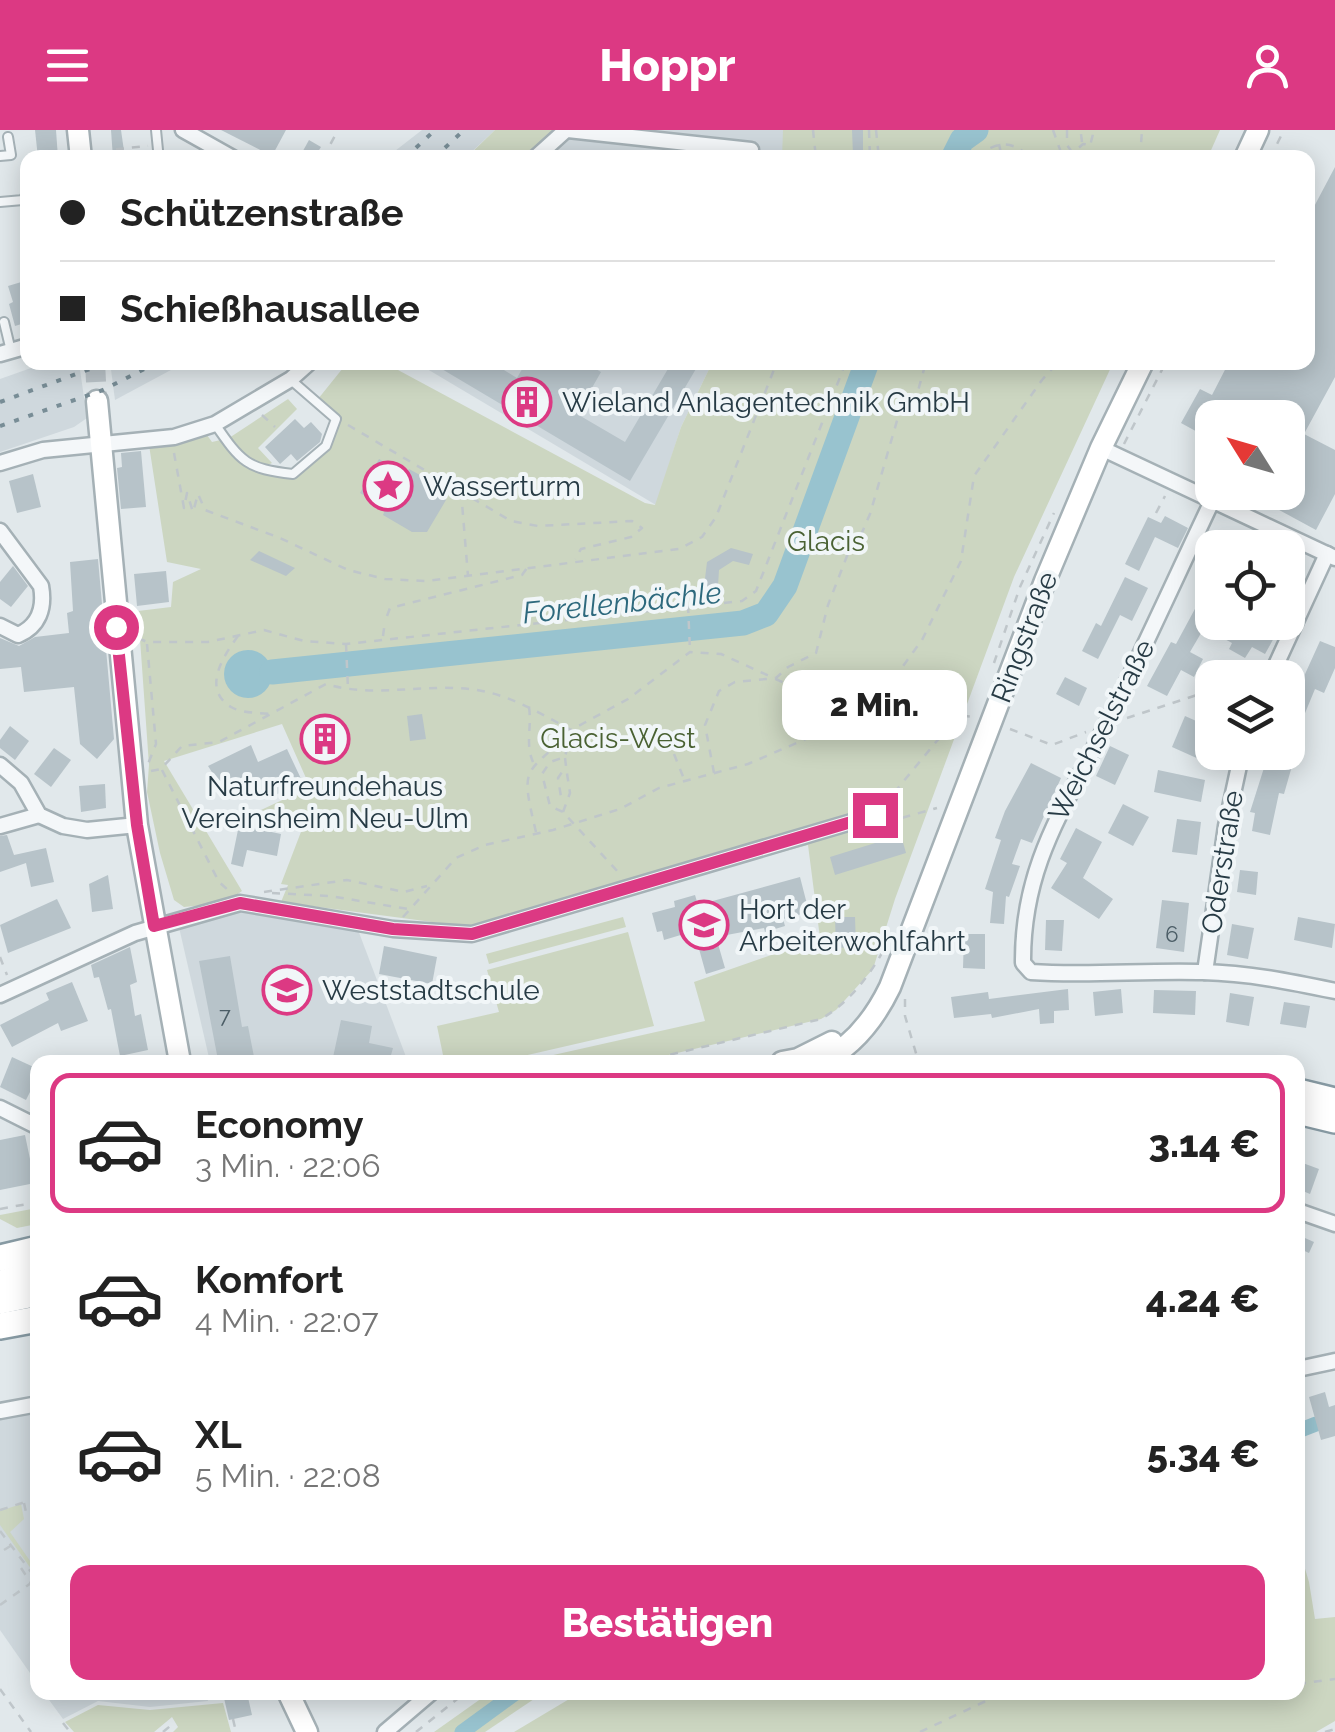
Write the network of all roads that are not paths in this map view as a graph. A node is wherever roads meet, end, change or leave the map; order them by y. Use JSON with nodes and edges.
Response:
{"nodes":[{"id":1,"x":156,"y":130,"type":"edge"},
{"id":2,"x":184,"y":130,"type":"edge"},
{"id":3,"x":567,"y":130,"type":"edge"},
{"id":4,"x":8,"y":137,"type":"dead end"},
{"id":5,"x":158,"y":148,"type":"road end"},
{"id":6,"x":220,"y":150,"type":"edge"},
{"id":7,"x":544,"y":150,"type":"edge"},
{"id":8,"x":752,"y":150,"type":"dead end"},
{"id":9,"x":0,"y":156,"type":"edge"},
{"id":10,"x":4,"y":322,"type":"dead end"},
{"id":11,"x":5,"y":352,"type":"edge"},
{"id":12,"x":302,"y":370,"type":"edge"},
{"id":13,"x":1141,"y":370,"type":"edge"},
{"id":14,"x":291,"y":380,"type":"junction"},
{"id":15,"x":97,"y":401,"type":"tunnel mouth"},
{"id":16,"x":214,"y":424,"type":"junction"},
{"id":17,"x":102,"y":444,"type":"junction"},
{"id":18,"x":1106,"y":450,"type":"junction"},
{"id":19,"x":0,"y":463,"type":"edge"},
{"id":20,"x":1195,"y":492,"type":"edge"},
{"id":21,"x":1208,"y":510,"type":"edge"},
{"id":22,"x":1234,"y":510,"type":"edge"},
{"id":23,"x":0,"y":531,"type":"edge"},
{"id":24,"x":1331,"y":556,"type":"edge"},
{"id":25,"x":0,"y":626,"type":"edge"},
{"id":26,"x":1279,"y":660,"type":"edge"},
{"id":27,"x":0,"y":765,"type":"edge"},
{"id":28,"x":1238,"y":770,"type":"edge"},
{"id":29,"x":39,"y":815,"type":"junction"},
{"id":30,"x":875,"y":815,"type":"road end"},
{"id":31,"x":137,"y":825,"type":"junction"},
{"id":32,"x":0,"y":826,"type":"edge"},
{"id":33,"x":916,"y":918,"type":"junction"},
{"id":34,"x":154,"y":926,"type":"junction"},
{"id":35,"x":1206,"y":972,"type":"junction"},
{"id":36,"x":1335,"y":990,"type":"edge"},
{"id":37,"x":0,"y":995,"type":"edge"},
{"id":38,"x":179,"y":1055,"type":"edge"},
{"id":39,"x":801,"y":1055,"type":"edge"},
{"id":40,"x":831,"y":1055,"type":"edge"},
{"id":41,"x":1305,"y":1094,"type":"edge"},
{"id":42,"x":1335,"y":1100,"type":"edge"},
{"id":43,"x":0,"y":1108,"type":"edge"},
{"id":44,"x":1305,"y":1113,"type":"edge"},
{"id":45,"x":1335,"y":1120,"type":"edge"},
{"id":46,"x":30,"y":1123,"type":"edge"},
{"id":47,"x":1305,"y":1213,"type":"edge"},
{"id":48,"x":1335,"y":1224,"type":"edge"},
{"id":49,"x":30,"y":1251,"type":"edge"},
{"id":50,"x":0,"y":1258,"type":"edge"},
{"id":51,"x":30,"y":1276,"type":"edge"},
{"id":52,"x":0,"y":1283,"type":"edge"},
{"id":53,"x":30,"y":1295,"type":"edge"},
{"id":54,"x":0,"y":1302,"type":"edge"},
{"id":55,"x":30,"y":1321,"type":"edge"},
{"id":56,"x":0,"y":1326,"type":"edge"},
{"id":57,"x":1335,"y":1361,"type":"edge"},
{"id":58,"x":1305,"y":1367,"type":"edge"},
{"id":59,"x":30,"y":1405,"type":"edge"},
{"id":60,"x":0,"y":1411,"type":"edge"},
{"id":61,"x":292,"y":1700,"type":"edge"},
{"id":62,"x":423,"y":1700,"type":"edge"},
{"id":63,"x":307,"y":1732,"type":"edge"},
{"id":64,"x":385,"y":1732,"type":"edge"}],
"edges":[{"from":1,"to":5,"type":"lane"},
{"from":2,"to":6,"type":"street"},
{"from":3,"to":7,"type":"street"},
{"from":3,"to":8,"type":"street"},
{"from":4,"to":9,"type":"lane"},
{"from":10,"to":11,"type":"lane"},
{"from":12,"to":14,"type":"street"},
{"from":13,"to":18,"type":"main road","name":"Ringstraße"},
{"from":14,"to":16,"type":"street"},
{"from":14,"to":16,"type":"lane"},
{"from":15,"to":17,"type":"main road"},
{"from":16,"to":17,"type":"street"},
{"from":17,"to":19,"type":"street"},
{"from":17,"to":31,"type":"main road"},
{"from":18,"to":20,"type":"street"},
{"from":18,"to":33,"type":"main road","name":"Ringstraße"},
{"from":21,"to":35,"type":"street","name":"Weichselstraße"},
{"from":22,"to":24,"type":"street"},
{"from":23,"to":25,"type":"street"},
{"from":24,"to":26,"type":"street"},
{"from":27,"to":29,"type":"street"},
{"from":28,"to":35,"type":"street","name":"Oderstraße"},
{"from":29,"to":31,"type":"street"},
{"from":29,"to":32,"type":"street"},
{"from":30,"to":34,"type":"street"},
{"from":31,"to":34,"type":"main road"},
{"from":33,"to":39,"type":"main road","name":"Ringstraße"},
{"from":33,"to":40,"type":"main road","name":"Ringstraße"},
{"from":34,"to":37,"type":"street"},
{"from":34,"to":38,"type":"main road"},
{"from":35,"to":36,"type":"street"},
{"from":41,"to":42,"type":"highway"},
{"from":43,"to":46,"type":"street"},
{"from":44,"to":45,"type":"highway"},
{"from":47,"to":48,"type":"street"},
{"from":49,"to":50,"type":"highway"},
{"from":51,"to":52,"type":"highway"},
{"from":53,"to":54,"type":"highway"},
{"from":55,"to":56,"type":"highway"},
{"from":57,"to":58,"type":"street"},
{"from":59,"to":60,"type":"street"},
{"from":61,"to":63,"type":"main road"},
{"from":62,"to":64,"type":"street"}]}
